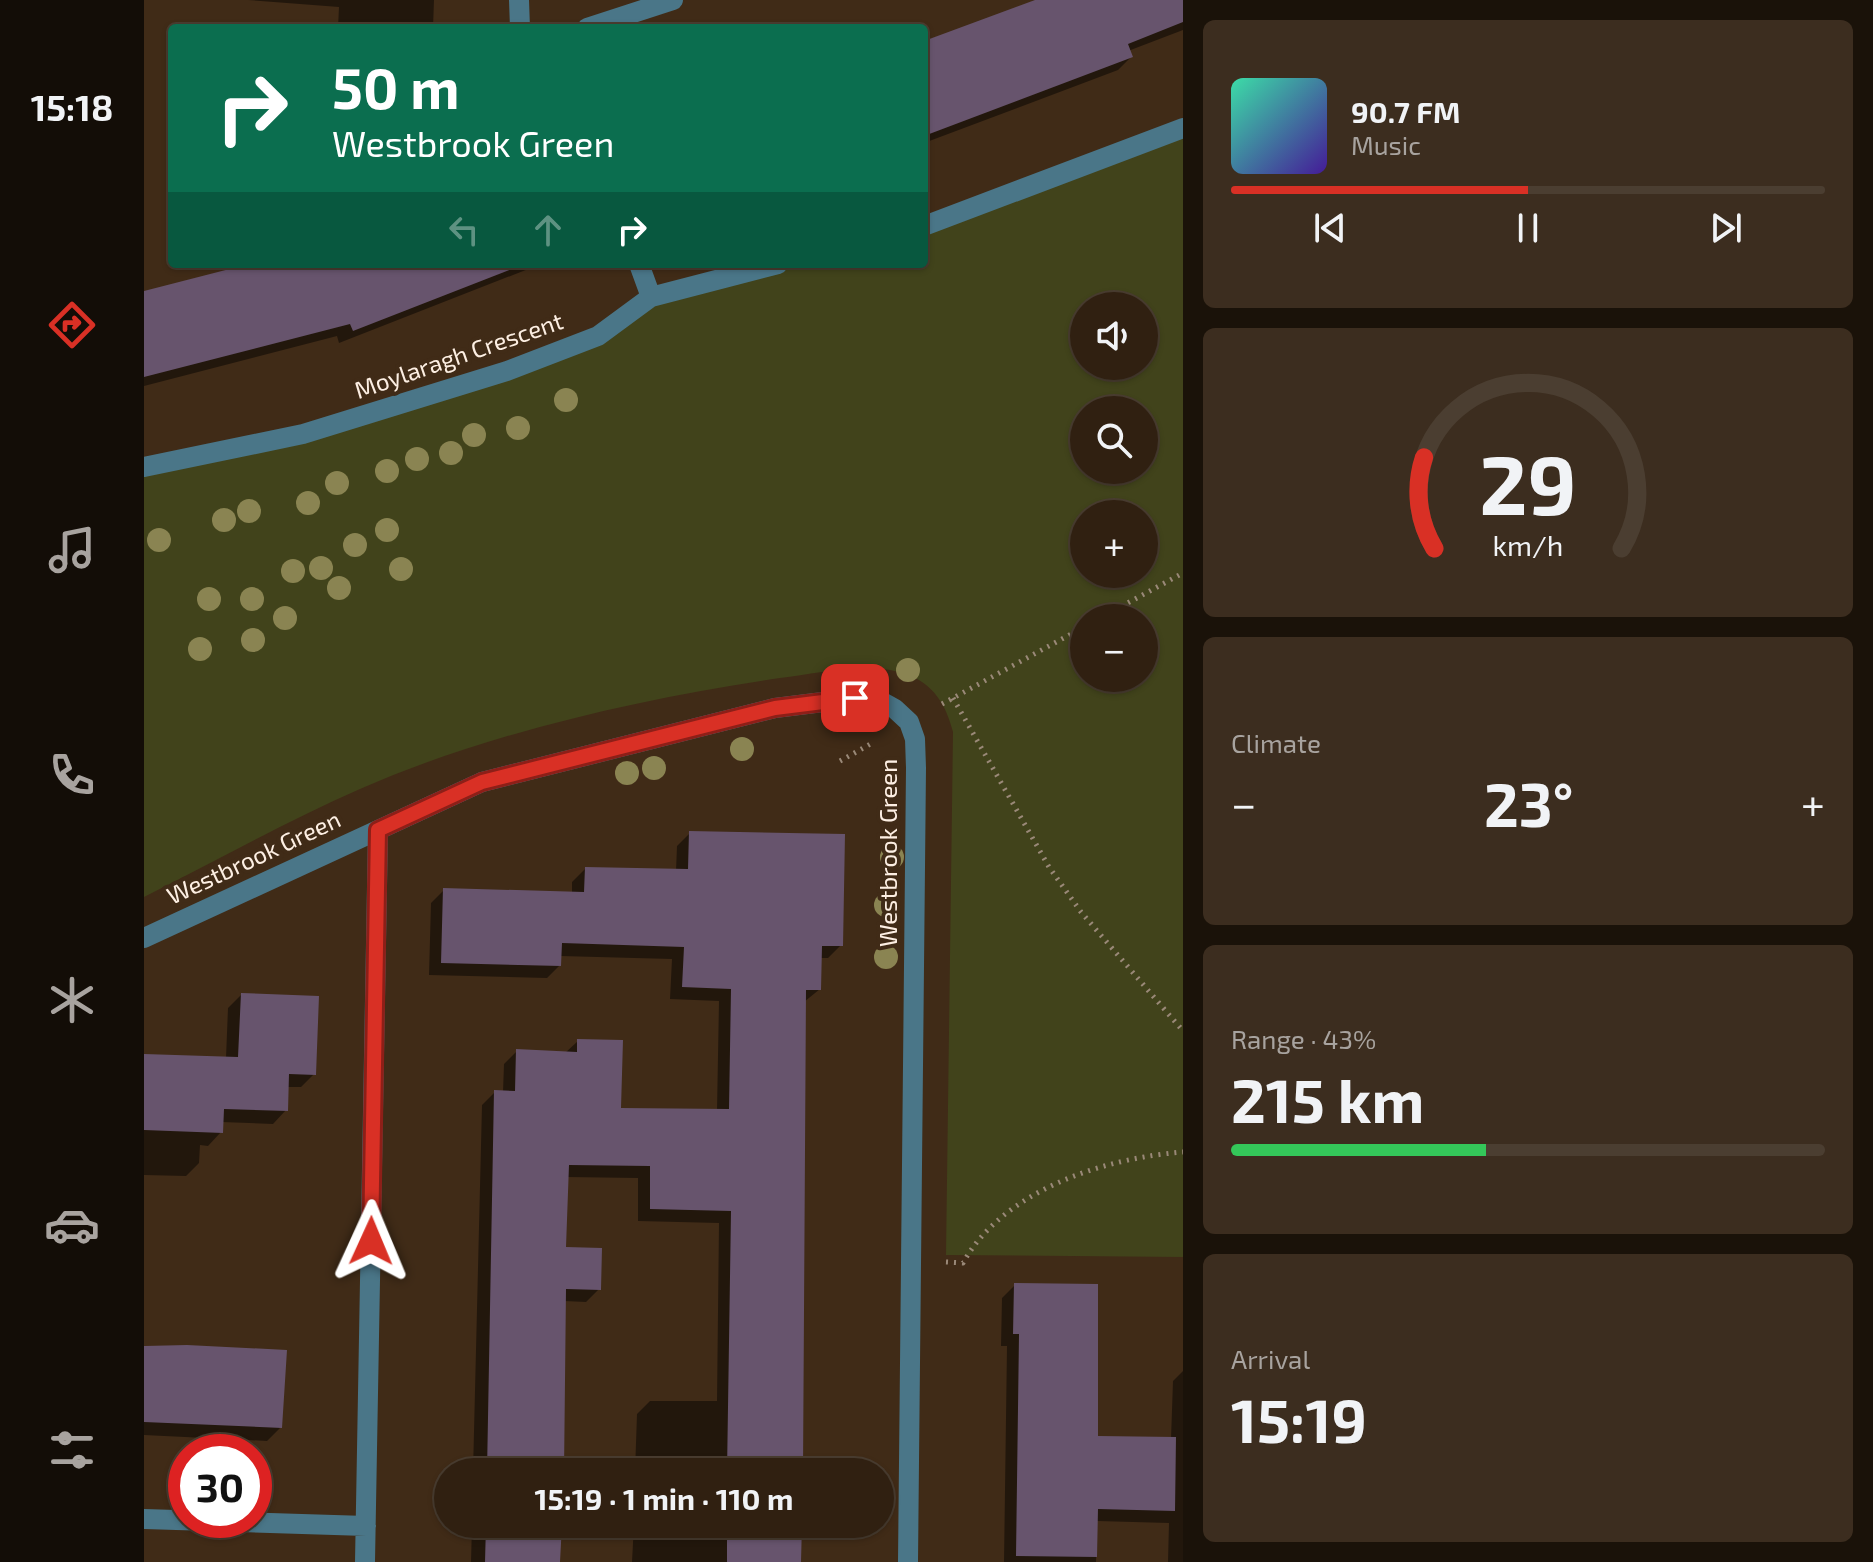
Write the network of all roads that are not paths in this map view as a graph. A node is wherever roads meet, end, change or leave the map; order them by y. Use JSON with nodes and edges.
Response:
{"nodes":[{"id":1,"x":519,"y":0,"type":"edge"},
{"id":2,"x":673,"y":0,"type":"edge"},
{"id":3,"x":520,"y":24,"type":"edge"},
{"id":4,"x":599,"y":24,"type":"edge"},
{"id":5,"x":1183,"y":128,"type":"edge"},
{"id":6,"x":928,"y":224,"type":"edge"},
{"id":7,"x":640,"y":268,"type":"edge"},
{"id":8,"x":763,"y":268,"type":"edge"},
{"id":9,"x":651,"y":297,"type":"junction"},
{"id":10,"x":144,"y":467,"type":"edge"},
{"id":11,"x":378,"y":830,"type":"junction"},
{"id":12,"x":144,"y":938,"type":"edge"},
{"id":13,"x":144,"y":1519,"type":"edge"},
{"id":14,"x":366,"y":1526,"type":"junction"},
{"id":15,"x":365,"y":1562,"type":"edge"},
{"id":16,"x":908,"y":1562,"type":"edge"}],
"edges":[{"from":1,"to":3,"type":"street"},
{"from":2,"to":4,"type":"street"},
{"from":5,"to":6,"type":"street"},
{"from":7,"to":9,"type":"street"},
{"from":8,"to":9,"type":"street","name":"Moylaragh Crescent"},
{"from":9,"to":10,"type":"street","name":"Moylaragh Crescent"},
{"from":11,"to":12,"type":"street","name":"Westbrook Green"},
{"from":11,"to":14,"type":"street"},
{"from":11,"to":16,"type":"street","name":"Westbrook Green"},
{"from":13,"to":14,"type":"street"},
{"from":14,"to":15,"type":"street"}]}
